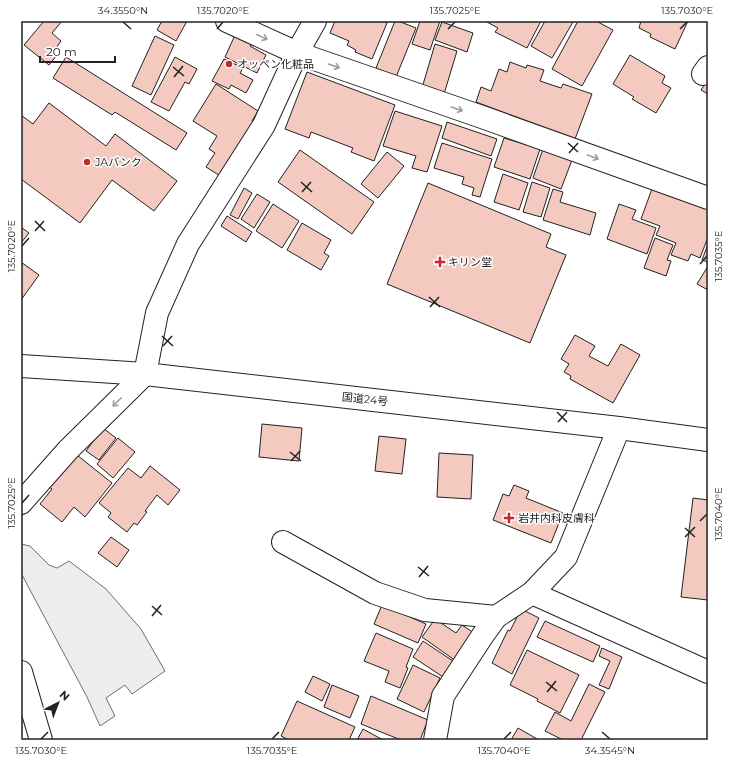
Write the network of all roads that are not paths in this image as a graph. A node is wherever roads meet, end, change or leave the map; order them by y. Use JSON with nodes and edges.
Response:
{"nodes":[{"id":1,"x":227,"y":21,"type":"edge"},
{"id":2,"x":315,"y":21,"type":"edge"},
{"id":3,"x":297,"y":54,"type":"junction"},
{"id":4,"x":708,"y":198,"type":"edge"},
{"id":5,"x":21,"y":366,"type":"edge"},
{"id":6,"x":145,"y":374,"type":"junction"},
{"id":7,"x":619,"y":428,"type":"junction"},
{"id":8,"x":706,"y":437,"type":"edge"},
{"id":9,"x":21,"y":503,"type":"edge"},
{"id":10,"x":283,"y":542,"type":"dead end"},
{"id":11,"x":532,"y":593,"type":"junction"},
{"id":12,"x":496,"y":617,"type":"junction"},
{"id":13,"x":21,"y":672,"type":"edge"},
{"id":14,"x":708,"y":672,"type":"edge"},
{"id":15,"x":41,"y":740,"type":"edge"},
{"id":16,"x":435,"y":740,"type":"edge"}],
"edges":[{"from":1,"to":3,"type":"main road","one_way":true},
{"from":2,"to":3,"type":"main road"},
{"from":3,"to":4,"type":"main road","one_way":true},
{"from":3,"to":6,"type":"main road"},
{"from":5,"to":6,"type":"main road","name":"国道24号"},
{"from":6,"to":7,"type":"main road","name":"国道24号"},
{"from":6,"to":9,"type":"main road","one_way":true},
{"from":7,"to":8,"type":"main road","name":"国道24号"},
{"from":7,"to":11,"type":"main road"},
{"from":10,"to":12,"type":"main road"},
{"from":11,"to":12,"type":"main road"},
{"from":11,"to":14,"type":"main road"},
{"from":12,"to":16,"type":"main road"},
{"from":13,"to":15,"type":"main road"}]}
